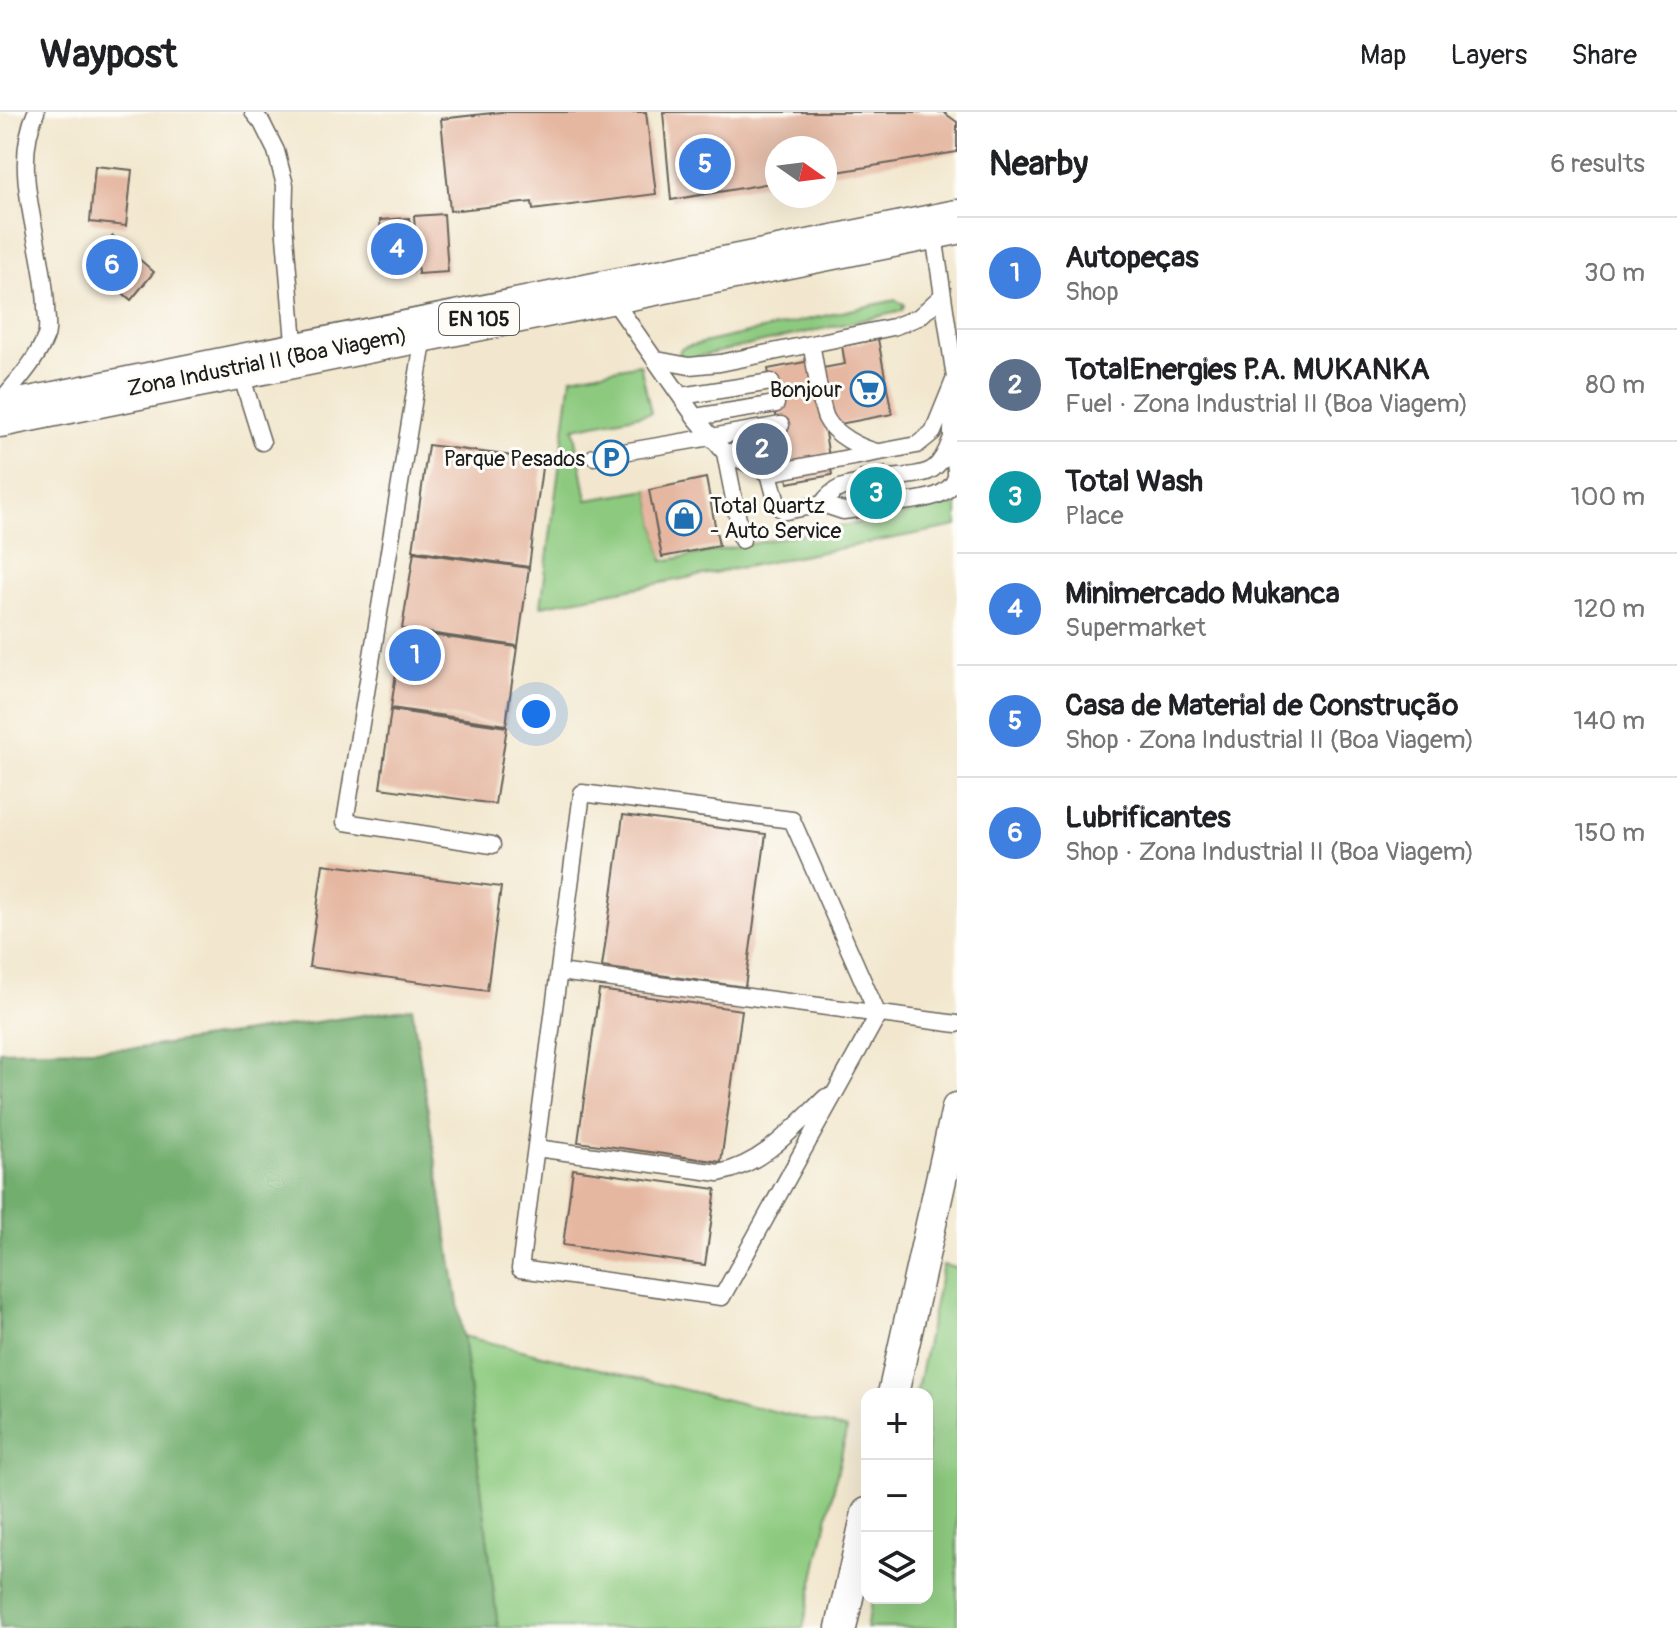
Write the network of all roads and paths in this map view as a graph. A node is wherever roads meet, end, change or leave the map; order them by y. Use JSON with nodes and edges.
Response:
{"nodes":[{"id":1,"x":36,"y":112,"type":"edge"},
{"id":2,"x":253,"y":112,"type":"edge"},
{"id":3,"x":945,"y":225,"type":"edge"},
{"id":4,"x":608,"y":293,"type":"junction"},
{"id":5,"x":943,"y":295,"type":"junction"},
{"id":6,"x":426,"y":329,"type":"junction"},
{"id":7,"x":811,"y":344,"type":"junction"},
{"id":8,"x":295,"y":355,"type":"junction"},
{"id":9,"x":657,"y":360,"type":"junction"},
{"id":10,"x":238,"y":367,"type":"junction"},
{"id":11,"x":955,"y":378,"type":"junction"},
{"id":12,"x":771,"y":382,"type":"dead end"},
{"id":13,"x":681,"y":396,"type":"junction"},
{"id":14,"x":0,"y":402,"type":"edge"},
{"id":15,"x":776,"y":404,"type":"dead end"},
{"id":16,"x":0,"y":415,"type":"edge"},
{"id":17,"x":695,"y":417,"type":"junction"},
{"id":18,"x":781,"y":425,"type":"dead end"},
{"id":19,"x":710,"y":436,"type":"junction"},
{"id":20,"x":844,"y":437,"type":"junction"},
{"id":21,"x":826,"y":439,"type":"dead end"},
{"id":22,"x":952,"y":439,"type":"junction"},
{"id":23,"x":262,"y":442,"type":"dead end"},
{"id":24,"x":781,"y":445,"type":"dead end"},
{"id":25,"x":725,"y":453,"type":"junction"},
{"id":26,"x":884,"y":453,"type":"junction"},
{"id":27,"x":594,"y":457,"type":"dead end"},
{"id":28,"x":769,"y":473,"type":"junction"},
{"id":29,"x":886,"y":479,"type":"dead end"},
{"id":30,"x":862,"y":483,"type":"dead end"},
{"id":31,"x":822,"y":504,"type":"junction"},
{"id":32,"x":890,"y":504,"type":"dead end"},
{"id":33,"x":866,"y":508,"type":"dead end"},
{"id":34,"x":742,"y":540,"type":"dead end"},
{"id":35,"x":492,"y":845,"type":"dead end"},
{"id":36,"x":559,"y":972,"type":"junction"},
{"id":37,"x":878,"y":1015,"type":"junction"},
{"id":38,"x":957,"y":1024,"type":"edge"},
{"id":39,"x":839,"y":1086,"type":"junction"},
{"id":40,"x":957,"y":1108,"type":"edge"},
{"id":41,"x":536,"y":1148,"type":"junction"},
{"id":42,"x":894,"y":1388,"type":"edge"},
{"id":43,"x":863,"y":1532,"type":"edge"},
{"id":44,"x":841,"y":1628,"type":"edge"}],
"edges":[{"from":1,"to":14,"type":"lane"},
{"from":2,"to":8,"type":"lane"},
{"from":3,"to":4,"type":"main road","name":"Zona Industrial II (Boa Viagem)","number":"EN 105"},
{"from":3,"to":5,"type":"lane"},
{"from":4,"to":6,"type":"main road","name":"Zona Industrial II (Boa Viagem)","number":"EN 105"},
{"from":4,"to":9,"type":"lane"},
{"from":5,"to":7,"type":"lane"},
{"from":5,"to":11,"type":"lane"},
{"from":6,"to":8,"type":"main road","name":"Zona Industrial II (Boa Viagem)","number":"EN 105"},
{"from":6,"to":35,"type":"lane"},
{"from":7,"to":9,"type":"lane"},
{"from":7,"to":20,"type":"lane"},
{"from":8,"to":10,"type":"main road","name":"Zona Industrial II (Boa Viagem)","number":"EN 105"},
{"from":9,"to":13,"type":"lane"},
{"from":10,"to":16,"type":"main road","name":"Zona Industrial II (Boa Viagem)","number":"EN 105"},
{"from":10,"to":23,"type":"lane"},
{"from":11,"to":22,"type":"lane"},
{"from":11,"to":26,"type":"lane"},
{"from":12,"to":13,"type":"lane"},
{"from":13,"to":17,"type":"lane"},
{"from":15,"to":17,"type":"lane"},
{"from":17,"to":19,"type":"lane"},
{"from":18,"to":19,"type":"lane"},
{"from":19,"to":25,"type":"lane"},
{"from":19,"to":27,"type":"lane"},
{"from":20,"to":21,"type":"lane"},
{"from":20,"to":26,"type":"lane"},
{"from":22,"to":29,"type":"lane"},
{"from":22,"to":32,"type":"lane"},
{"from":24,"to":25,"type":"lane"},
{"from":25,"to":28,"type":"lane"},
{"from":25,"to":34,"type":"lane"},
{"from":26,"to":28,"type":"lane"},
{"from":28,"to":31,"type":"lane"},
{"from":30,"to":31,"type":"lane"},
{"from":31,"to":33,"type":"lane"},
{"from":36,"to":37,"type":"lane"},
{"from":36,"to":37,"type":"lane"},
{"from":36,"to":41,"type":"lane"},
{"from":37,"to":38,"type":"lane"},
{"from":37,"to":39,"type":"lane"},
{"from":39,"to":41,"type":"lane"},
{"from":39,"to":41,"type":"lane"},
{"from":40,"to":42,"type":"street"},
{"from":43,"to":44,"type":"street"}]}
